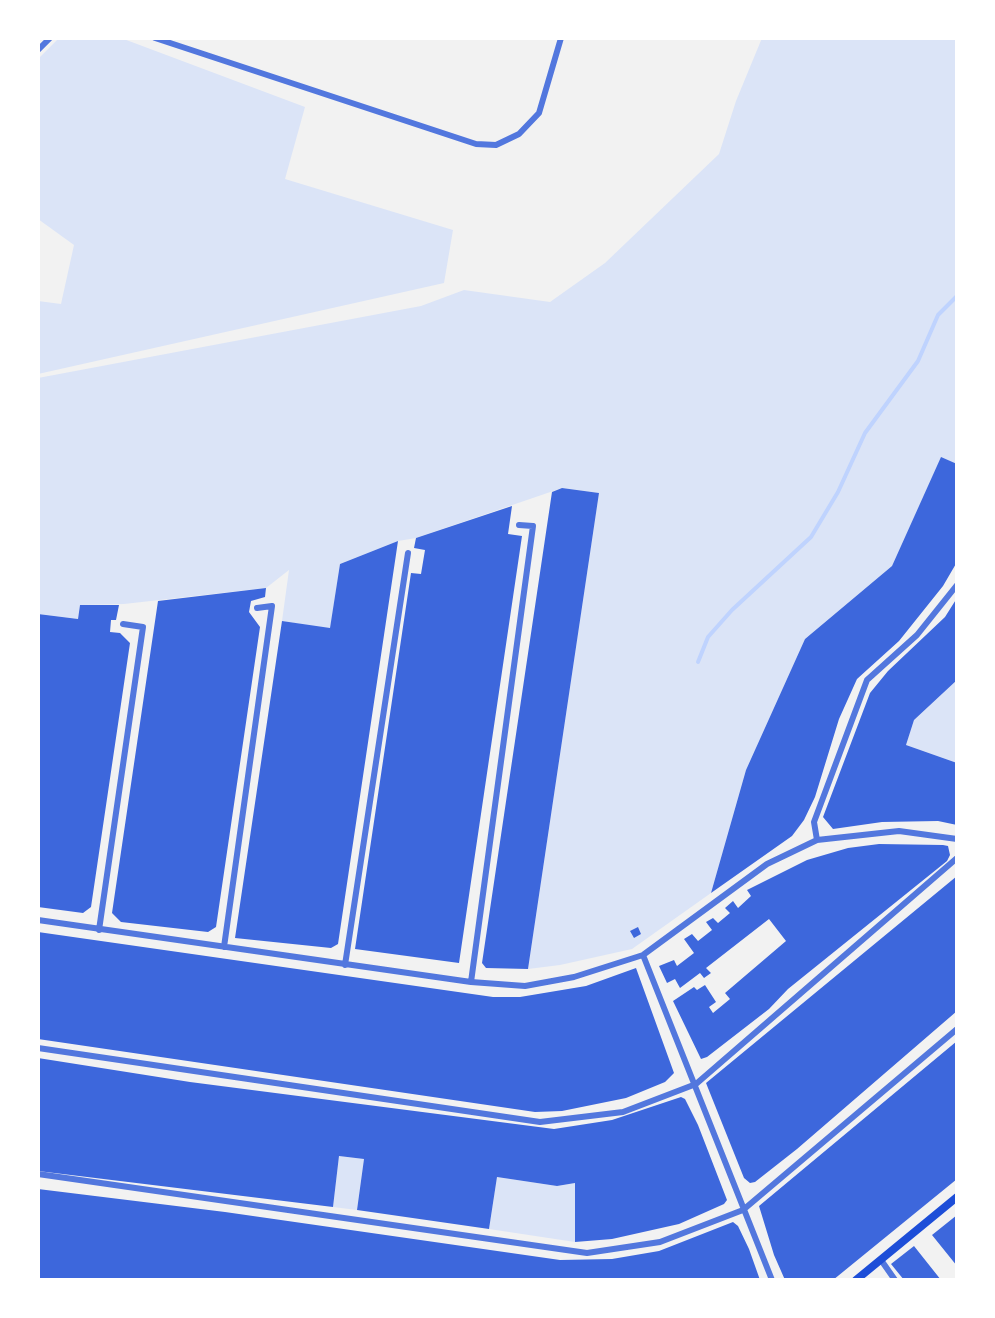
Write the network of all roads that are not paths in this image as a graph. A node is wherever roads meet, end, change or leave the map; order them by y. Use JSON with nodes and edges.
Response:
{"nodes":[{"id":1,"x":50,"y":38,"type":"edge"},
{"id":2,"x":155,"y":38,"type":"edge"},
{"id":3,"x":561,"y":38,"type":"edge"},
{"id":4,"x":38,"y":50,"type":"edge"},
{"id":5,"x":519,"y":525,"type":"dead end"},
{"id":6,"x":408,"y":553,"type":"dead end"},
{"id":7,"x":957,"y":585,"type":"edge"},
{"id":8,"x":257,"y":608,"type":"dead end"},
{"id":9,"x":123,"y":624,"type":"dead end"},
{"id":10,"x":957,"y":839,"type":"edge"},
{"id":11,"x":817,"y":840,"type":"junction"},
{"id":12,"x":957,"y":858,"type":"edge"},
{"id":13,"x":38,"y":920,"type":"edge"},
{"id":14,"x":99,"y":930,"type":"junction"},
{"id":15,"x":224,"y":947,"type":"junction"},
{"id":16,"x":643,"y":955,"type":"junction"},
{"id":17,"x":345,"y":965,"type":"junction"},
{"id":18,"x":471,"y":982,"type":"junction"},
{"id":19,"x":957,"y":1029,"type":"edge"},
{"id":20,"x":38,"y":1048,"type":"edge"},
{"id":21,"x":696,"y":1084,"type":"junction"},
{"id":22,"x":38,"y":1174,"type":"edge"},
{"id":23,"x":957,"y":1197,"type":"edge"},
{"id":24,"x":743,"y":1210,"type":"junction"},
{"id":25,"x":881,"y":1260,"type":"junction"},
{"id":26,"x":772,"y":1280,"type":"edge"},
{"id":27,"x":856,"y":1280,"type":"edge"},
{"id":28,"x":895,"y":1280,"type":"edge"}],
"edges":[{"from":1,"to":4,"type":"street"},
{"from":2,"to":3,"type":"street"},
{"from":5,"to":18,"type":"street"},
{"from":6,"to":17,"type":"street"},
{"from":7,"to":11,"type":"street"},
{"from":8,"to":15,"type":"street"},
{"from":9,"to":14,"type":"street"},
{"from":10,"to":11,"type":"street"},
{"from":11,"to":16,"type":"street"},
{"from":12,"to":21,"type":"street"},
{"from":13,"to":14,"type":"street"},
{"from":14,"to":15,"type":"street"},
{"from":15,"to":17,"type":"street"},
{"from":16,"to":18,"type":"street"},
{"from":16,"to":21,"type":"street"},
{"from":17,"to":18,"type":"street"},
{"from":19,"to":24,"type":"street"},
{"from":20,"to":21,"type":"street"},
{"from":21,"to":24,"type":"street"},
{"from":22,"to":24,"type":"street"},
{"from":23,"to":25,"type":"main road"},
{"from":24,"to":26,"type":"street"},
{"from":25,"to":27,"type":"main road"},
{"from":25,"to":28,"type":"street"}]}
